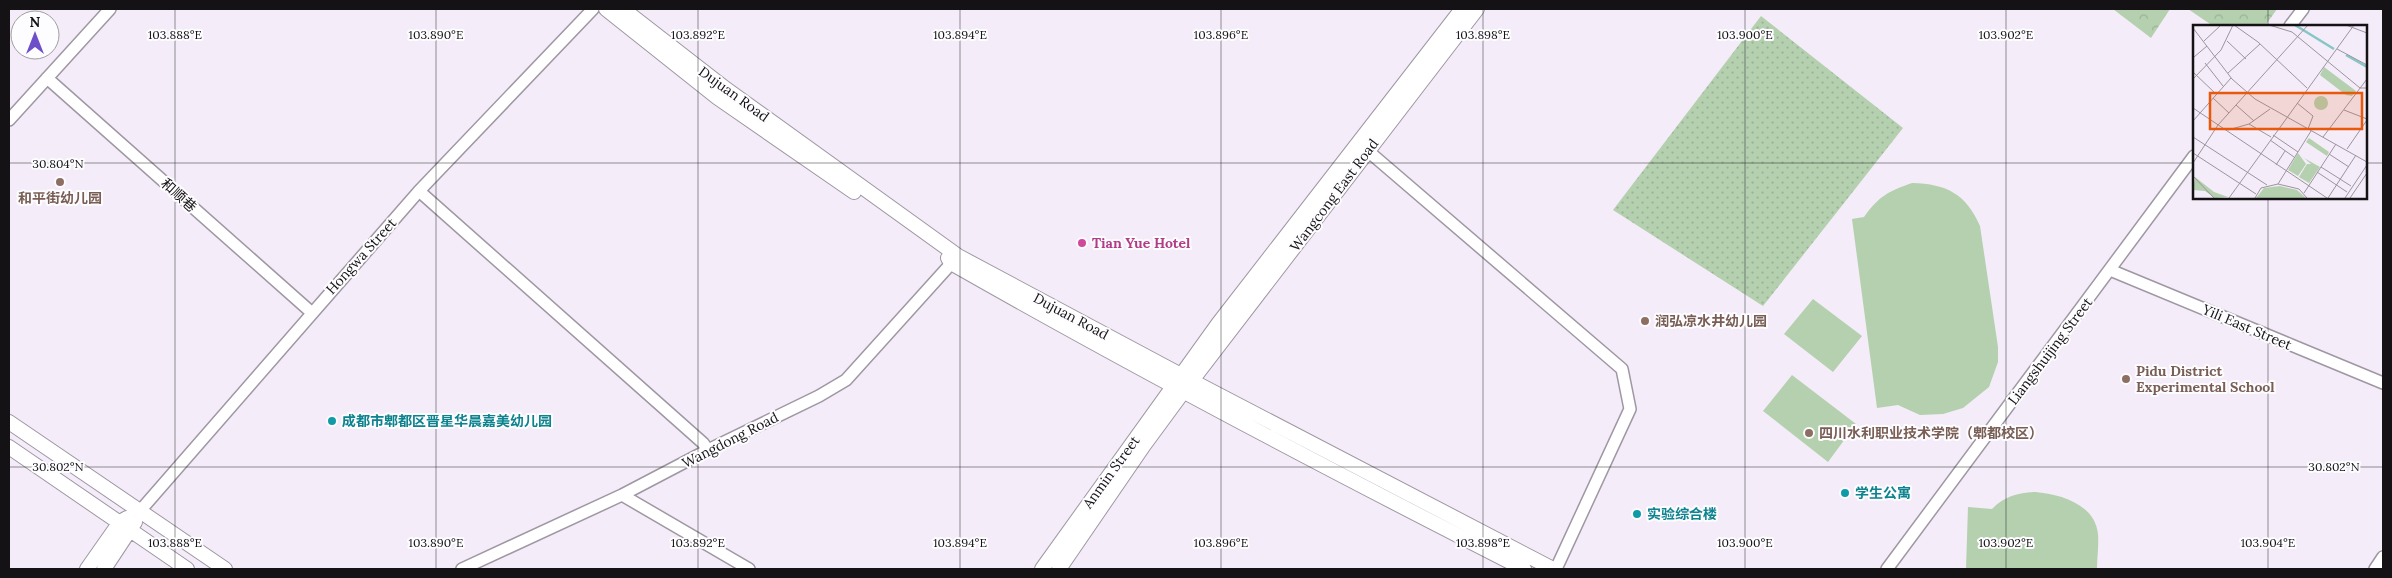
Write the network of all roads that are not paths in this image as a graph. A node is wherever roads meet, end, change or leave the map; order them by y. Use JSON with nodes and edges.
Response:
{"nodes":[{"id":1,"x":593,"y":9,"type":"edge"},
{"id":2,"x":606,"y":9,"type":"edge"},
{"id":3,"x":623,"y":9,"type":"edge"},
{"id":4,"x":1462,"y":9,"type":"edge"},
{"id":5,"x":1477,"y":9,"type":"edge"},
{"id":6,"x":2303,"y":9,"type":"edge"},
{"id":7,"x":103,"y":11,"type":"edge"},
{"id":8,"x":2291,"y":25,"type":"edge"},
{"id":9,"x":47,"y":78,"type":"junction"},
{"id":10,"x":9,"y":120,"type":"edge"},
{"id":11,"x":1368,"y":150,"type":"junction"},
{"id":12,"x":2193,"y":157,"type":"edge"},
{"id":13,"x":419,"y":192,"type":"junction"},
{"id":14,"x":955,"y":259,"type":"junction"},
{"id":15,"x":2110,"y":270,"type":"junction"},
{"id":16,"x":311,"y":312,"type":"junction"},
{"id":17,"x":2383,"y":383,"type":"edge"},
{"id":18,"x":1182,"y":384,"type":"junction"},
{"id":19,"x":9,"y":422,"type":"edge"},
{"id":20,"x":9,"y":447,"type":"edge"},
{"id":21,"x":708,"y":450,"type":"junction"},
{"id":22,"x":622,"y":496,"type":"junction"},
{"id":23,"x":139,"y":512,"type":"junction"},
{"id":24,"x":126,"y":525,"type":"junction"},
{"id":25,"x":2383,"y":557,"type":"edge"},
{"id":26,"x":225,"y":568,"type":"edge"},
{"id":27,"x":87,"y":569,"type":"edge"},
{"id":28,"x":104,"y":569,"type":"edge"},
{"id":29,"x":187,"y":569,"type":"edge"},
{"id":30,"x":462,"y":569,"type":"edge"},
{"id":31,"x":749,"y":569,"type":"edge"},
{"id":32,"x":1042,"y":569,"type":"edge"},
{"id":33,"x":1059,"y":569,"type":"edge"},
{"id":34,"x":1524,"y":569,"type":"edge"},
{"id":35,"x":1554,"y":569,"type":"edge"},
{"id":36,"x":1887,"y":569,"type":"edge"},
{"id":37,"x":2374,"y":569,"type":"edge"}],
"edges":[{"from":1,"to":13,"type":"street","name":"Hongwa Street"},
{"from":2,"to":14,"type":"main road","name":"Dujuan Road"},
{"from":3,"to":14,"type":"main road","name":"Dujuan Road"},
{"from":4,"to":18,"type":"main road","name":"Wangcong East Road"},
{"from":5,"to":11,"type":"main road","name":"Wangcong East Road"},
{"from":6,"to":8,"type":"street"},
{"from":7,"to":9,"type":"street"},
{"from":9,"to":10,"type":"street"},
{"from":9,"to":16,"type":"street","name":"和顺巷"},
{"from":11,"to":18,"type":"main road","name":"Wangcong East Road"},
{"from":11,"to":35,"type":"street"},
{"from":12,"to":15,"type":"street","name":"Liangshuijing Street"},
{"from":13,"to":16,"type":"street","name":"Hongwa Street"},
{"from":13,"to":21,"type":"street"},
{"from":14,"to":18,"type":"main road","name":"Dujuan Road"},
{"from":14,"to":21,"type":"street","name":"Wangdong Road"},
{"from":15,"to":17,"type":"street","name":"Yili East Street"},
{"from":15,"to":36,"type":"street","name":"Liangshuijing Street"},
{"from":16,"to":23,"type":"street","name":"Hongwa Street"},
{"from":18,"to":32,"type":"main road","name":"Anmin Street"},
{"from":18,"to":33,"type":"main road","name":"Anmin Street"},
{"from":18,"to":34,"type":"main road","name":"Dujuan Road"},
{"from":18,"to":35,"type":"main road","name":"Dujuan Road"},
{"from":19,"to":23,"type":"main road"},
{"from":20,"to":24,"type":"main road"},
{"from":21,"to":22,"type":"street","name":"Wangdong Road"},
{"from":22,"to":30,"type":"street","name":"Wangdong Road"},
{"from":22,"to":31,"type":"street"},
{"from":23,"to":24,"type":"main road"},
{"from":23,"to":26,"type":"main road"},
{"from":24,"to":27,"type":"main road"},
{"from":24,"to":28,"type":"main road"},
{"from":24,"to":29,"type":"main road"},
{"from":25,"to":37,"type":"street"}]}
